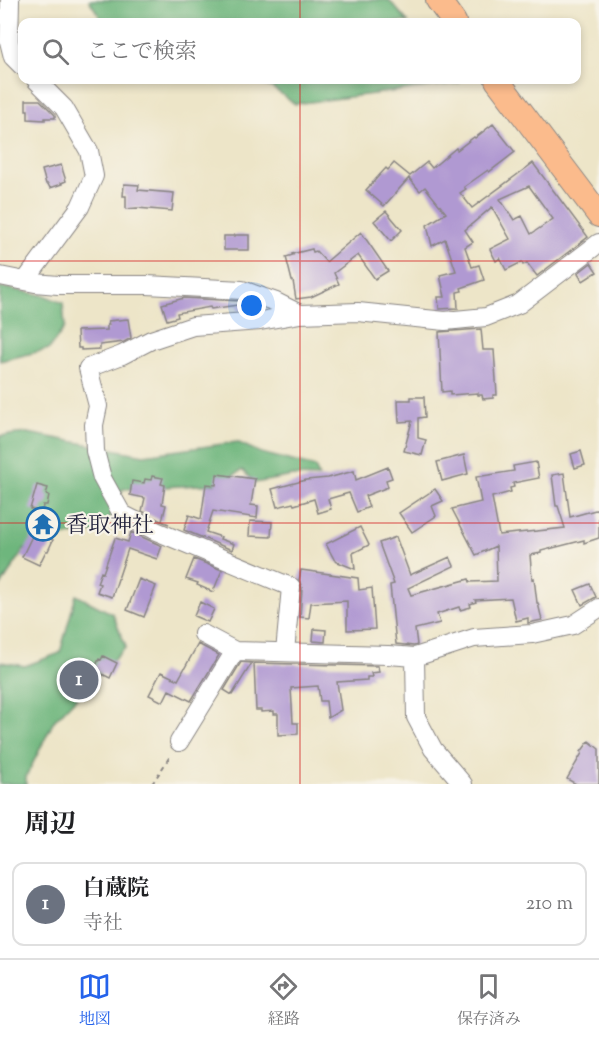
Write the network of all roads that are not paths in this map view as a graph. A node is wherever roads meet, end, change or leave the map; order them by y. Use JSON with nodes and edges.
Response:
{"nodes":[{"id":1,"x":10,"y":0,"type":"edge"},
{"id":2,"x":438,"y":0,"type":"edge"},
{"id":3,"x":451,"y":18,"type":"edge"},
{"id":4,"x":18,"y":62,"type":"edge"},
{"id":5,"x":40,"y":84,"type":"edge"},
{"id":6,"x":500,"y":84,"type":"edge"},
{"id":7,"x":599,"y":215,"type":"edge"},
{"id":8,"x":599,"y":243,"type":"edge"},
{"id":9,"x":0,"y":276,"type":"edge"},
{"id":10,"x":25,"y":281,"type":"junction"},
{"id":11,"x":300,"y":314,"type":"junction"},
{"id":12,"x":599,"y":608,"type":"edge"},
{"id":13,"x":203,"y":634,"type":"dead end"},
{"id":14,"x":235,"y":651,"type":"junction"},
{"id":15,"x":285,"y":652,"type":"junction"},
{"id":16,"x":416,"y":657,"type":"junction"},
{"id":17,"x":179,"y":742,"type":"road end"},
{"id":18,"x":463,"y":784,"type":"edge"}],
"edges":[{"from":1,"to":4,"type":"street"},
{"from":2,"to":3,"type":"main road"},
{"from":5,"to":10,"type":"street"},
{"from":6,"to":7,"type":"main road"},
{"from":8,"to":11,"type":"street"},
{"from":9,"to":10,"type":"street"},
{"from":10,"to":11,"type":"street"},
{"from":11,"to":15,"type":"street"},
{"from":12,"to":16,"type":"street"},
{"from":13,"to":14,"type":"street"},
{"from":14,"to":15,"type":"street"},
{"from":14,"to":17,"type":"street"},
{"from":15,"to":16,"type":"street"},
{"from":16,"to":18,"type":"street"}]}
